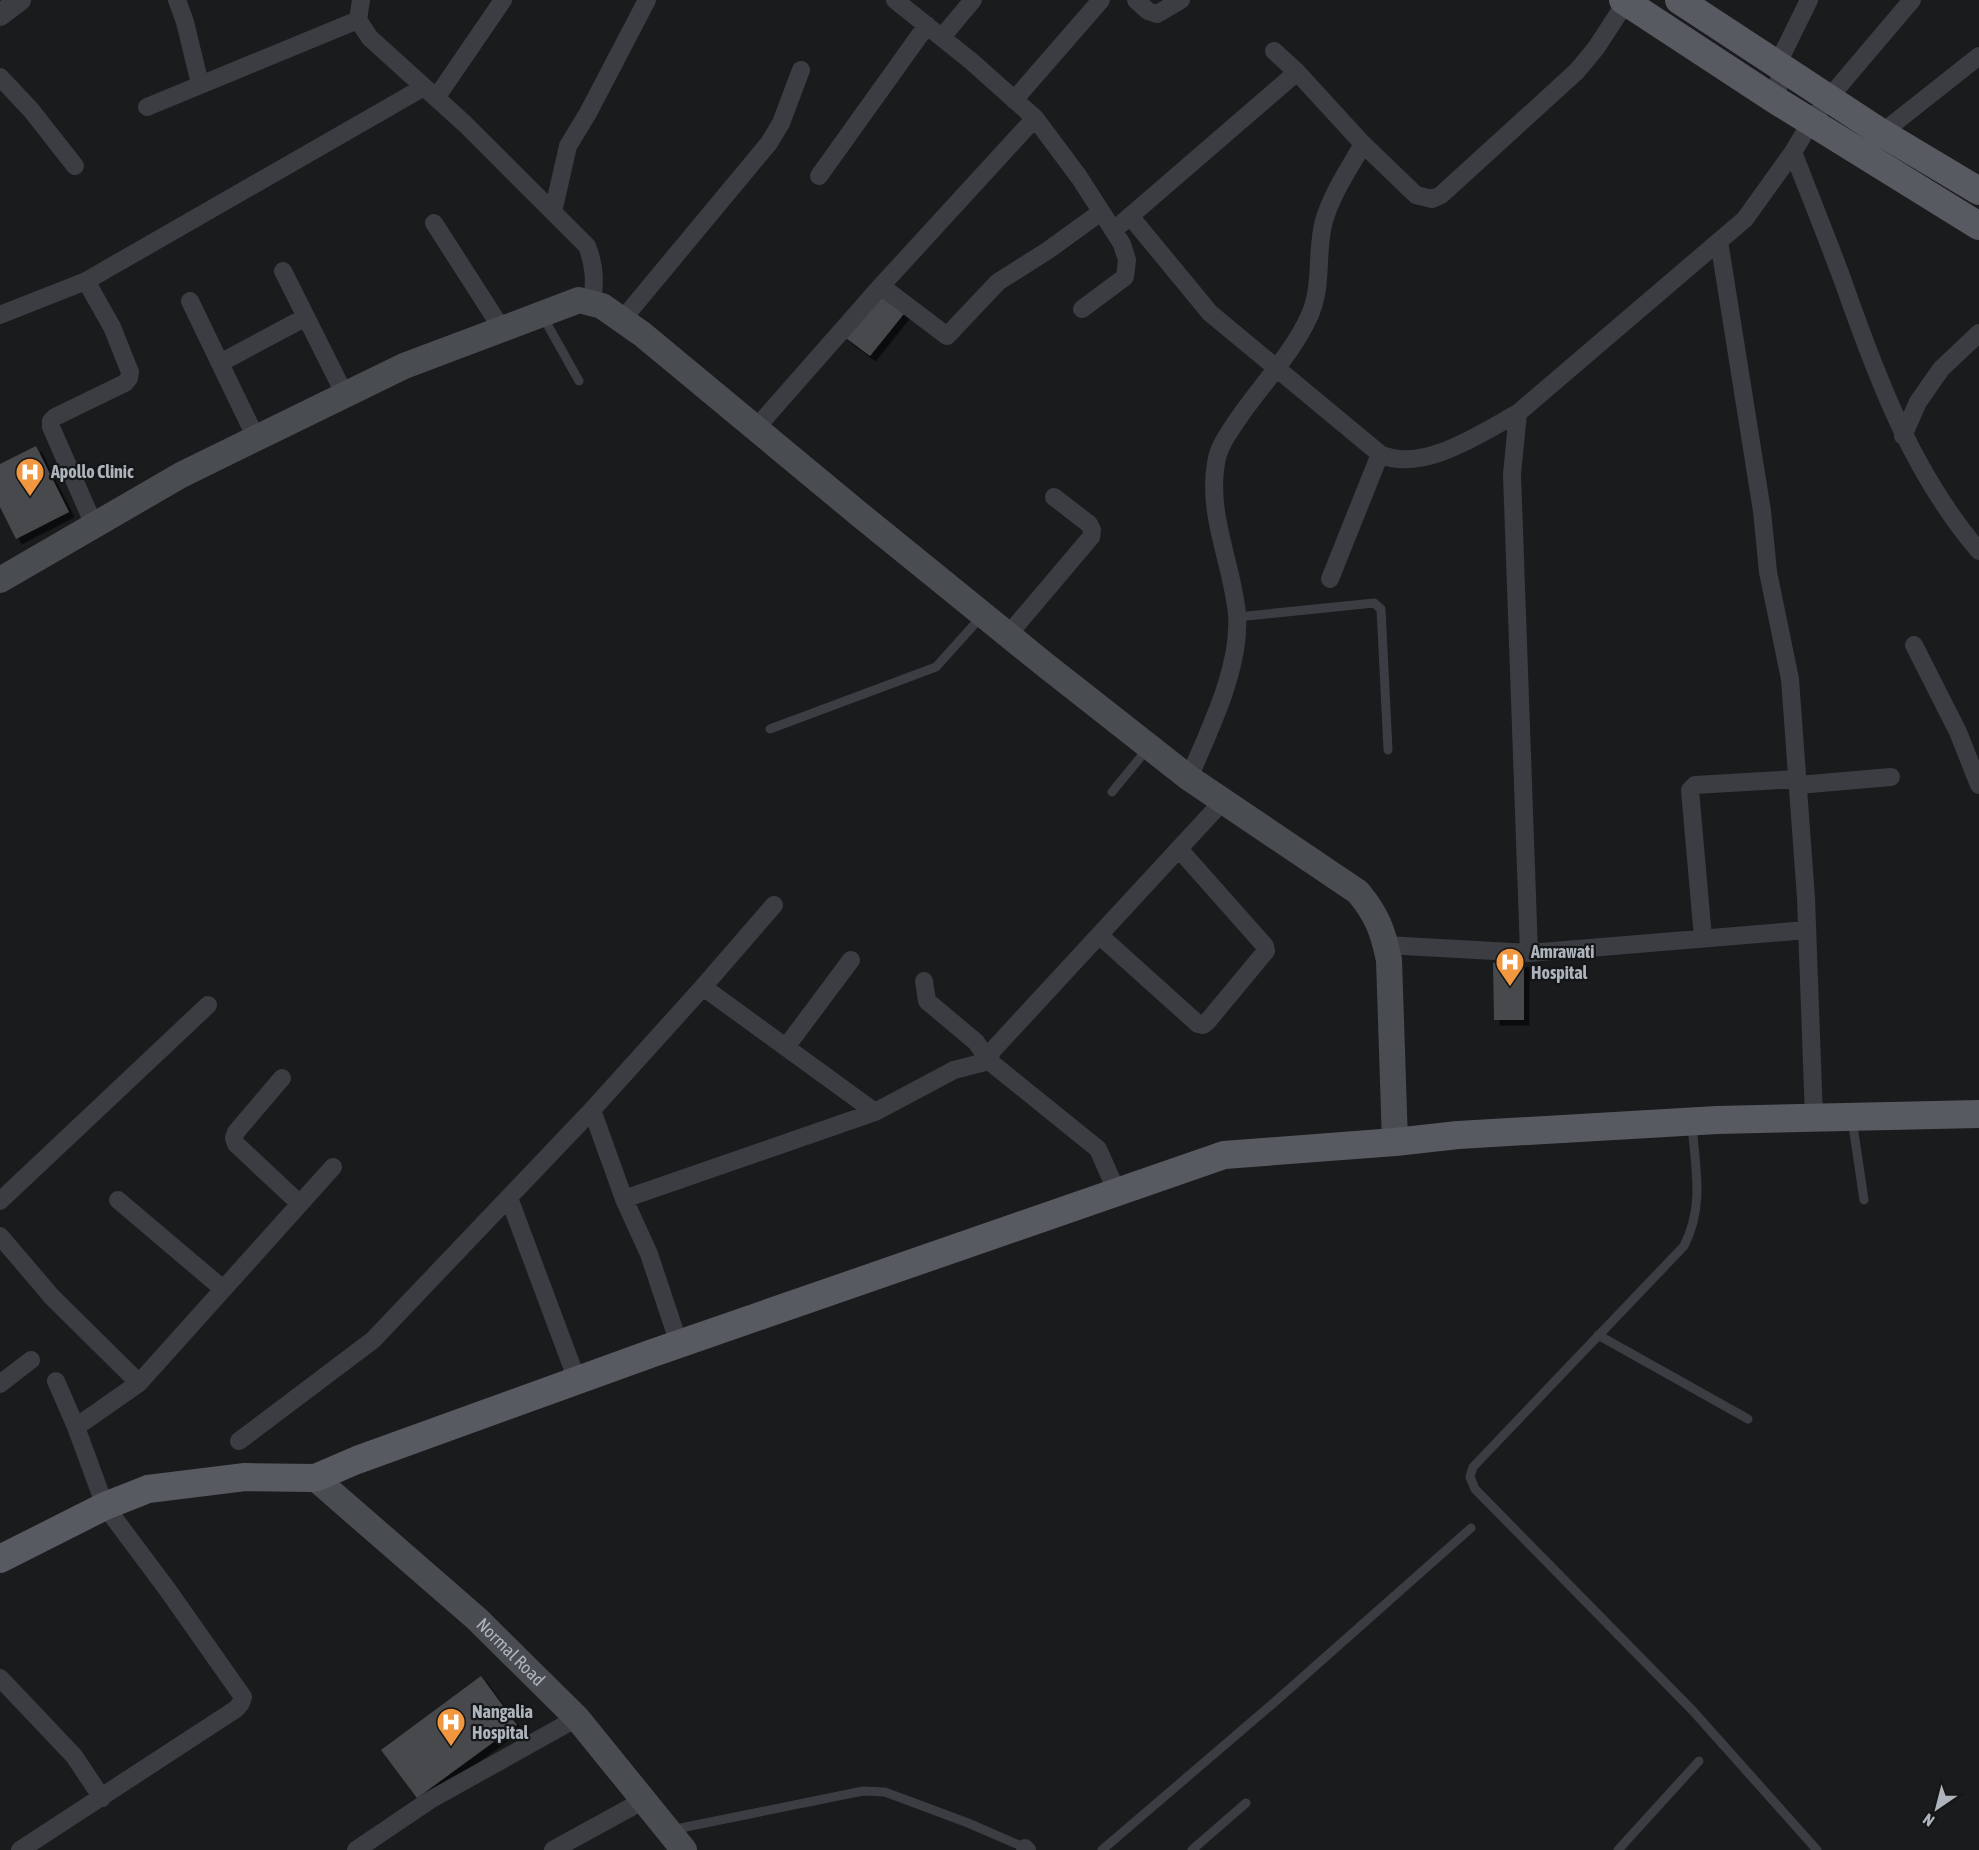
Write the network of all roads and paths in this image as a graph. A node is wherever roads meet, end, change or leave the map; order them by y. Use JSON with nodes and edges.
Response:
{"nodes":[{"id":1,"x":20,"y":0,"type":"edge"},
{"id":2,"x":177,"y":0,"type":"edge"},
{"id":3,"x":361,"y":0,"type":"edge"},
{"id":4,"x":503,"y":0,"type":"edge"},
{"id":5,"x":647,"y":0,"type":"edge"},
{"id":6,"x":896,"y":0,"type":"edge"},
{"id":7,"x":973,"y":0,"type":"edge"},
{"id":8,"x":1101,"y":0,"type":"edge"},
{"id":9,"x":1136,"y":0,"type":"edge"},
{"id":10,"x":1181,"y":0,"type":"edge"},
{"id":11,"x":1679,"y":0,"type":"edge"},
{"id":12,"x":1809,"y":0,"type":"edge"},
{"id":13,"x":1912,"y":0,"type":"edge"},
{"id":14,"x":1624,"y":1,"type":"edge"},
{"id":15,"x":0,"y":15,"type":"edge"},
{"id":16,"x":358,"y":20,"type":"junction"},
{"id":17,"x":927,"y":25,"type":"junction"},
{"id":18,"x":942,"y":37,"type":"junction"},
{"id":19,"x":1274,"y":51,"type":"dead end"},
{"id":20,"x":1979,"y":56,"type":"edge"},
{"id":21,"x":1780,"y":66,"type":"junction"},
{"id":22,"x":801,"y":70,"type":"dead end"},
{"id":23,"x":1298,"y":72,"type":"junction"},
{"id":24,"x":0,"y":77,"type":"edge"},
{"id":25,"x":200,"y":84,"type":"junction"},
{"id":26,"x":430,"y":92,"type":"junction"},
{"id":27,"x":1828,"y":99,"type":"junction"},
{"id":28,"x":1014,"y":100,"type":"junction"},
{"id":29,"x":1777,"y":101,"type":"junction"},
{"id":30,"x":147,"y":107,"type":"dead end"},
{"id":31,"x":1035,"y":118,"type":"junction"},
{"id":32,"x":1811,"y":122,"type":"junction"},
{"id":33,"x":1882,"y":133,"type":"junction"},
{"id":34,"x":1363,"y":144,"type":"junction"},
{"id":35,"x":1859,"y":151,"type":"junction"},
{"id":36,"x":1794,"y":152,"type":"junction"},
{"id":37,"x":75,"y":166,"type":"dead end"},
{"id":38,"x":819,"y":176,"type":"dead end"},
{"id":39,"x":1979,"y":191,"type":"edge"},
{"id":40,"x":553,"y":212,"type":"junction"},
{"id":41,"x":1101,"y":212,"type":"junction"},
{"id":42,"x":1130,"y":216,"type":"junction"},
{"id":43,"x":434,"y":223,"type":"dead end"},
{"id":44,"x":1979,"y":226,"type":"edge"},
{"id":45,"x":1113,"y":231,"type":"junction"},
{"id":46,"x":1719,"y":241,"type":"junction"},
{"id":47,"x":283,"y":271,"type":"dead end"},
{"id":48,"x":87,"y":281,"type":"junction"},
{"id":49,"x":880,"y":286,"type":"junction"},
{"id":50,"x":190,"y":301,"type":"dead end"},
{"id":51,"x":592,"y":303,"type":"junction"},
{"id":52,"x":1082,"y":309,"type":"dead end"},
{"id":53,"x":542,"y":314,"type":"junction"},
{"id":54,"x":0,"y":315,"type":"edge"},
{"id":55,"x":306,"y":316,"type":"junction"},
{"id":56,"x":622,"y":320,"type":"junction"},
{"id":57,"x":502,"y":329,"type":"junction"},
{"id":58,"x":1979,"y":333,"type":"edge"},
{"id":59,"x":220,"y":363,"type":"junction"},
{"id":60,"x":1277,"y":368,"type":"junction"},
{"id":61,"x":579,"y":381,"type":"dead end"},
{"id":62,"x":345,"y":394,"type":"junction"},
{"id":63,"x":1518,"y":413,"type":"junction"},
{"id":64,"x":756,"y":428,"type":"junction"},
{"id":65,"x":1903,"y":436,"type":"junction"},
{"id":66,"x":256,"y":438,"type":"junction"},
{"id":67,"x":1380,"y":454,"type":"junction"},
{"id":68,"x":1054,"y":497,"type":"dead end"},
{"id":69,"x":94,"y":525,"type":"junction"},
{"id":70,"x":1979,"y":550,"type":"edge"},
{"id":71,"x":1330,"y":579,"type":"dead end"},
{"id":72,"x":0,"y":580,"type":"edge"},
{"id":73,"x":983,"y":615,"type":"junction"},
{"id":74,"x":1237,"y":617,"type":"junction"},
{"id":75,"x":1008,"y":635,"type":"junction"},
{"id":76,"x":1914,"y":645,"type":"dead end"},
{"id":77,"x":770,"y":729,"type":"dead end"},
{"id":78,"x":1149,"y":747,"type":"junction"},
{"id":79,"x":1388,"y":750,"type":"dead end"},
{"id":80,"x":1891,"y":777,"type":"dead end"},
{"id":81,"x":1190,"y":778,"type":"junction"},
{"id":82,"x":1797,"y":782,"type":"junction"},
{"id":83,"x":1979,"y":785,"type":"edge"},
{"id":84,"x":1112,"y":792,"type":"dead end"},
{"id":85,"x":1223,"y":801,"type":"junction"},
{"id":86,"x":1179,"y":849,"type":"junction"},
{"id":87,"x":774,"y":904,"type":"dead end"},
{"id":88,"x":1807,"y":930,"type":"junction"},
{"id":89,"x":1099,"y":935,"type":"junction"},
{"id":90,"x":1702,"y":938,"type":"junction"},
{"id":91,"x":1386,"y":945,"type":"junction"},
{"id":92,"x":1529,"y":954,"type":"junction"},
{"id":93,"x":851,"y":960,"type":"dead end"},
{"id":94,"x":924,"y":981,"type":"dead end"},
{"id":95,"x":703,"y":987,"type":"junction"},
{"id":96,"x":208,"y":1005,"type":"dead end"},
{"id":97,"x":786,"y":1047,"type":"junction"},
{"id":98,"x":989,"y":1061,"type":"junction"},
{"id":99,"x":282,"y":1078,"type":"dead end"},
{"id":100,"x":592,"y":1110,"type":"junction"},
{"id":101,"x":875,"y":1112,"type":"junction"},
{"id":102,"x":1979,"y":1114,"type":"edge"},
{"id":103,"x":1852,"y":1117,"type":"junction"},
{"id":104,"x":1814,"y":1118,"type":"junction"},
{"id":105,"x":1692,"y":1122,"type":"junction"},
{"id":106,"x":1395,"y":1142,"type":"junction"},
{"id":107,"x":333,"y":1167,"type":"dead end"},
{"id":108,"x":1117,"y":1192,"type":"junction"},
{"id":109,"x":509,"y":1198,"type":"junction"},
{"id":110,"x":624,"y":1199,"type":"junction"},
{"id":111,"x":0,"y":1200,"type":"edge"},
{"id":112,"x":118,"y":1200,"type":"dead end"},
{"id":113,"x":1864,"y":1200,"type":"dead end"},
{"id":114,"x":300,"y":1204,"type":"junction"},
{"id":115,"x":0,"y":1236,"type":"edge"},
{"id":116,"x":223,"y":1288,"type":"junction"},
{"id":117,"x":1598,"y":1335,"type":"junction"},
{"id":118,"x":679,"y":1344,"type":"junction"},
{"id":119,"x":31,"y":1360,"type":"dead end"},
{"id":120,"x":577,"y":1380,"type":"junction"},
{"id":121,"x":56,"y":1381,"type":"dead end"},
{"id":122,"x":139,"y":1383,"type":"junction"},
{"id":123,"x":0,"y":1384,"type":"edge"},
{"id":124,"x":1748,"y":1419,"type":"dead end"},
{"id":125,"x":76,"y":1427,"type":"junction"},
{"id":126,"x":239,"y":1441,"type":"dead end"},
{"id":127,"x":315,"y":1478,"type":"junction"},
{"id":128,"x":105,"y":1506,"type":"junction"},
{"id":129,"x":1471,"y":1528,"type":"dead end"},
{"id":130,"x":0,"y":1559,"type":"edge"},
{"id":131,"x":0,"y":1678,"type":"edge"},
{"id":132,"x":577,"y":1718,"type":"junction"},
{"id":133,"x":1699,"y":1761,"type":"dead end"},
{"id":134,"x":102,"y":1798,"type":"junction"},
{"id":135,"x":644,"y":1800,"type":"junction"},
{"id":136,"x":1246,"y":1803,"type":"dead end"},
{"id":137,"x":676,"y":1840,"type":"edge"},
{"id":138,"x":1027,"y":1849,"type":"edge"},
{"id":139,"x":20,"y":1850,"type":"edge"},
{"id":140,"x":356,"y":1850,"type":"edge"},
{"id":141,"x":553,"y":1850,"type":"edge"},
{"id":142,"x":1102,"y":1850,"type":"edge"},
{"id":143,"x":1192,"y":1850,"type":"edge"},
{"id":144,"x":1618,"y":1850,"type":"edge"},
{"id":145,"x":1817,"y":1850,"type":"edge"}],
"edges":[{"from":1,"to":15,"type":"street"},
{"from":2,"to":25,"type":"street"},
{"from":3,"to":16,"type":"street"},
{"from":4,"to":26,"type":"street"},
{"from":5,"to":40,"type":"street"},
{"from":6,"to":17,"type":"street"},
{"from":7,"to":18,"type":"street"},
{"from":8,"to":28,"type":"street"},
{"from":9,"to":10,"type":"street"},
{"from":11,"to":21,"type":"main road"},
{"from":12,"to":21,"type":"street"},
{"from":13,"to":27,"type":"street"},
{"from":14,"to":29,"type":"main road"},
{"from":14,"to":34,"type":"street"},
{"from":16,"to":25,"type":"street"},
{"from":16,"to":26,"type":"street"},
{"from":17,"to":18,"type":"street"},
{"from":17,"to":38,"type":"street"},
{"from":18,"to":28,"type":"street"},
{"from":19,"to":23,"type":"street"},
{"from":20,"to":33,"type":"street"},
{"from":21,"to":27,"type":"main road"},
{"from":21,"to":29,"type":"street"},
{"from":22,"to":56,"type":"street"},
{"from":23,"to":34,"type":"street"},
{"from":23,"to":42,"type":"street"},
{"from":24,"to":37,"type":"street"},
{"from":25,"to":30,"type":"street"},
{"from":26,"to":40,"type":"street"},
{"from":26,"to":48,"type":"street"},
{"from":27,"to":32,"type":"street"},
{"from":27,"to":33,"type":"main road"},
{"from":28,"to":31,"type":"street"},
{"from":29,"to":32,"type":"main road"},
{"from":31,"to":41,"type":"street"},
{"from":31,"to":49,"type":"street"},
{"from":32,"to":35,"type":"main road"},
{"from":32,"to":36,"type":"street"},
{"from":33,"to":35,"type":"street"},
{"from":33,"to":39,"type":"main road"},
{"from":34,"to":60,"type":"street"},
{"from":35,"to":44,"type":"main road"},
{"from":36,"to":46,"type":"street"},
{"from":36,"to":65,"type":"street"},
{"from":40,"to":51,"type":"street"},
{"from":41,"to":45,"type":"street"},
{"from":41,"to":49,"type":"street"},
{"from":42,"to":45,"type":"street"},
{"from":42,"to":60,"type":"street"},
{"from":43,"to":57,"type":"street"},
{"from":45,"to":52,"type":"street"},
{"from":46,"to":63,"type":"street"},
{"from":46,"to":82,"type":"street"},
{"from":47,"to":55,"type":"street"},
{"from":48,"to":54,"type":"street"},
{"from":48,"to":69,"type":"street"},
{"from":49,"to":64,"type":"street"},
{"from":50,"to":59,"type":"street"},
{"from":51,"to":53,"type":"main road"},
{"from":51,"to":56,"type":"main road"},
{"from":53,"to":57,"type":"main road"},
{"from":53,"to":61,"type":"lane"},
{"from":55,"to":59,"type":"street"},
{"from":55,"to":62,"type":"street"},
{"from":56,"to":64,"type":"main road"},
{"from":57,"to":62,"type":"main road"},
{"from":58,"to":65,"type":"street"},
{"from":59,"to":66,"type":"street"},
{"from":60,"to":67,"type":"street"},
{"from":60,"to":74,"type":"street"},
{"from":62,"to":66,"type":"main road"},
{"from":63,"to":67,"type":"street"},
{"from":63,"to":92,"type":"street"},
{"from":64,"to":73,"type":"main road"},
{"from":65,"to":70,"type":"street"},
{"from":66,"to":69,"type":"main road"},
{"from":67,"to":71,"type":"street"},
{"from":68,"to":75,"type":"street"},
{"from":69,"to":72,"type":"main road"},
{"from":73,"to":75,"type":"main road"},
{"from":73,"to":77,"type":"lane"},
{"from":74,"to":79,"type":"lane"},
{"from":74,"to":81,"type":"street"},
{"from":75,"to":78,"type":"main road"},
{"from":76,"to":83,"type":"street"},
{"from":78,"to":81,"type":"main road"},
{"from":78,"to":84,"type":"lane"},
{"from":80,"to":82,"type":"street"},
{"from":81,"to":85,"type":"main road"},
{"from":82,"to":88,"type":"street"},
{"from":82,"to":90,"type":"street"},
{"from":85,"to":86,"type":"street"},
{"from":85,"to":91,"type":"main road"},
{"from":86,"to":89,"type":"street"},
{"from":86,"to":89,"type":"street"},
{"from":87,"to":95,"type":"street"},
{"from":88,"to":90,"type":"street"},
{"from":88,"to":104,"type":"street"},
{"from":89,"to":98,"type":"street"},
{"from":90,"to":92,"type":"street"},
{"from":91,"to":92,"type":"street"},
{"from":91,"to":106,"type":"main road"},
{"from":93,"to":97,"type":"street"},
{"from":94,"to":98,"type":"street"},
{"from":95,"to":97,"type":"street"},
{"from":95,"to":100,"type":"street"},
{"from":96,"to":111,"type":"street"},
{"from":97,"to":101,"type":"street"},
{"from":98,"to":101,"type":"street"},
{"from":98,"to":108,"type":"street"},
{"from":99,"to":114,"type":"street"},
{"from":100,"to":109,"type":"street"},
{"from":100,"to":110,"type":"street"},
{"from":101,"to":110,"type":"street"},
{"from":102,"to":103,"type":"main road"},
{"from":103,"to":104,"type":"main road"},
{"from":103,"to":113,"type":"lane"},
{"from":104,"to":105,"type":"main road"},
{"from":105,"to":106,"type":"main road"},
{"from":105,"to":117,"type":"lane"},
{"from":106,"to":108,"type":"main road"},
{"from":107,"to":114,"type":"street"},
{"from":108,"to":118,"type":"main road"},
{"from":109,"to":120,"type":"street"},
{"from":109,"to":126,"type":"street"},
{"from":110,"to":118,"type":"street"},
{"from":112,"to":116,"type":"street"},
{"from":114,"to":116,"type":"street"},
{"from":115,"to":122,"type":"street"},
{"from":116,"to":122,"type":"street"},
{"from":117,"to":124,"type":"lane"},
{"from":117,"to":145,"type":"lane"},
{"from":118,"to":120,"type":"main road"},
{"from":119,"to":123,"type":"street"},
{"from":120,"to":127,"type":"main road"},
{"from":121,"to":125,"type":"street"},
{"from":122,"to":125,"type":"street"},
{"from":125,"to":128,"type":"street"},
{"from":127,"to":128,"type":"main road"},
{"from":127,"to":132,"type":"main road","name":"Normal Road"},
{"from":128,"to":130,"type":"main road"},
{"from":128,"to":134,"type":"street"},
{"from":129,"to":142,"type":"lane"},
{"from":131,"to":134,"type":"street"},
{"from":132,"to":135,"type":"main road","name":"Normal Road"},
{"from":132,"to":140,"type":"street"},
{"from":133,"to":144,"type":"lane"},
{"from":134,"to":139,"type":"street"},
{"from":135,"to":137,"type":"main road","name":"Normal Road"},
{"from":135,"to":141,"type":"street"},
{"from":136,"to":143,"type":"lane"},
{"from":137,"to":138,"type":"lane"}]}
